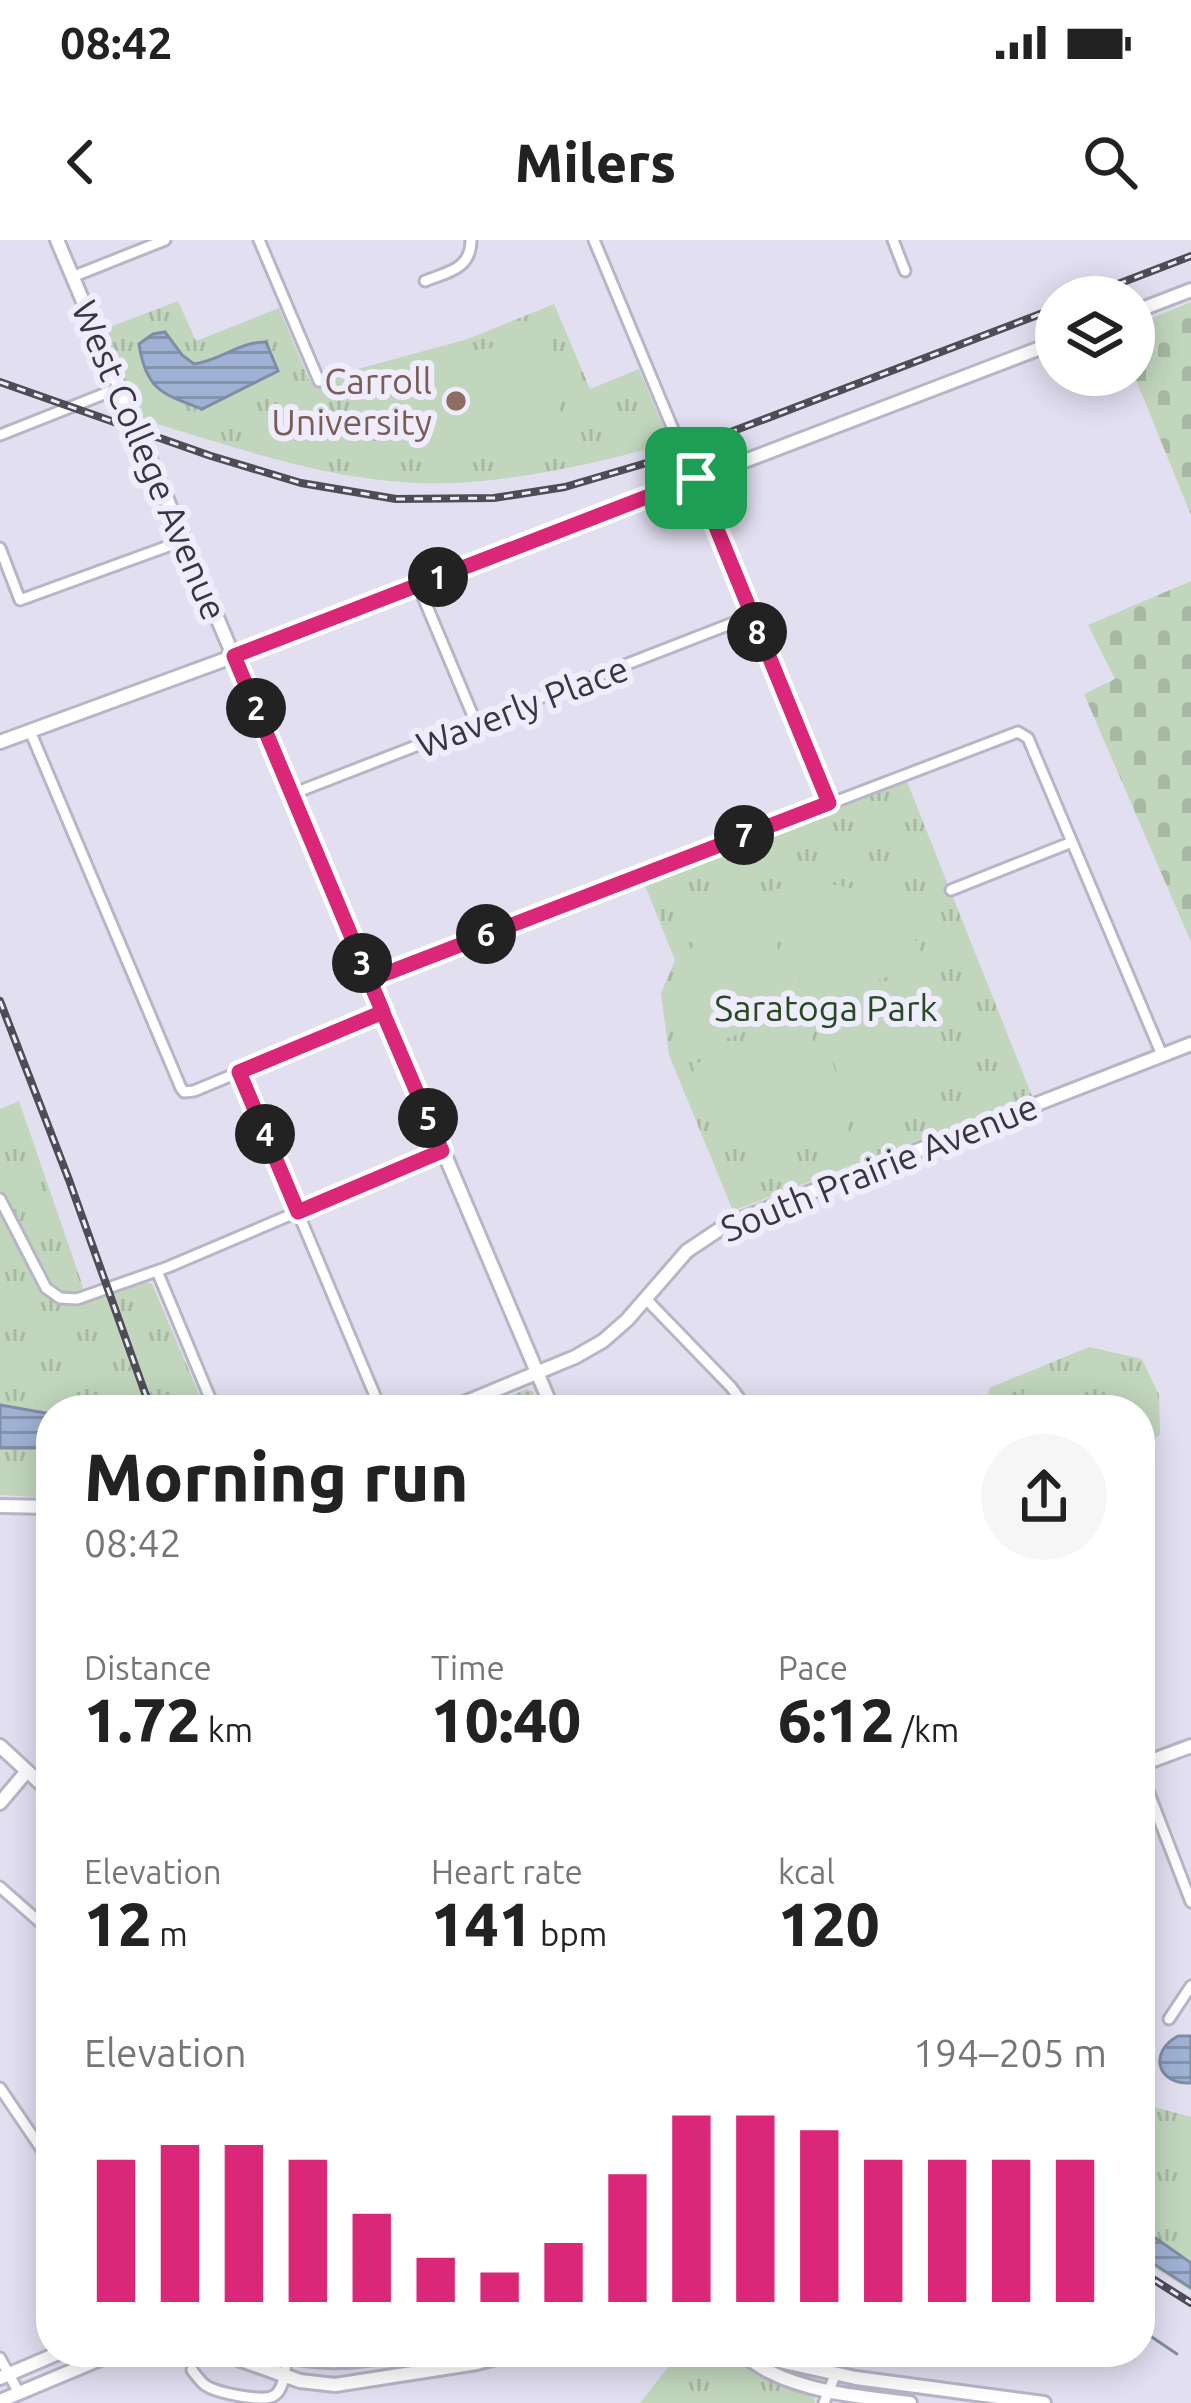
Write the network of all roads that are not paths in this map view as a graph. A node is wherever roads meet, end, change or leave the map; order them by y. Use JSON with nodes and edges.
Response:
{"nodes":[{"id":1,"x":57,"y":240,"type":"edge"},
{"id":2,"x":166,"y":240,"type":"edge"},
{"id":3,"x":259,"y":240,"type":"edge"},
{"id":4,"x":471,"y":240,"type":"edge"},
{"id":5,"x":594,"y":240,"type":"edge"},
{"id":6,"x":893,"y":240,"type":"edge"},
{"id":7,"x":905,"y":272,"type":"dead end"},
{"id":8,"x":72,"y":277,"type":"junction"},
{"id":9,"x":425,"y":281,"type":"dead end"},
{"id":10,"x":1191,"y":290,"type":"edge"},
{"id":11,"x":1155,"y":304,"type":"edge"},
{"id":12,"x":1035,"y":349,"type":"edge"},
{"id":13,"x":319,"y":381,"type":"dead end"},
{"id":14,"x":119,"y":388,"type":"junction"},
{"id":15,"x":0,"y":435,"type":"edge"},
{"id":16,"x":696,"y":478,"type":"junction"},
{"id":17,"x":185,"y":540,"type":"junction"},
{"id":18,"x":0,"y":548,"type":"edge"},
{"id":19,"x":418,"y":585,"type":"junction"},
{"id":20,"x":751,"y":616,"type":"junction"},
{"id":21,"x":234,"y":656,"type":"junction"},
{"id":22,"x":476,"y":723,"type":"junction"},
{"id":23,"x":30,"y":731,"type":"junction"},
{"id":24,"x":0,"y":742,"type":"edge"},
{"id":25,"x":292,"y":794,"type":"junction"},
{"id":26,"x":829,"y":803,"type":"junction"},
{"id":27,"x":1072,"y":842,"type":"junction"},
{"id":28,"x":951,"y":890,"type":"dead end"},
{"id":29,"x":369,"y":980,"type":"junction"},
{"id":30,"x":383,"y":1012,"type":"junction"},
{"id":31,"x":1191,"y":1044,"type":"edge"},
{"id":32,"x":1162,"y":1055,"type":"junction"},
{"id":33,"x":239,"y":1072,"type":"junction"},
{"id":34,"x":442,"y":1151,"type":"junction"},
{"id":35,"x":0,"y":1199,"type":"edge"},
{"id":36,"x":298,"y":1212,"type":"junction"},
{"id":37,"x":157,"y":1270,"type":"junction"},
{"id":38,"x":645,"y":1298,"type":"junction"},
{"id":39,"x":538,"y":1373,"type":"junction"},
{"id":40,"x":209,"y":1395,"type":"edge"},
{"id":41,"x":376,"y":1395,"type":"edge"},
{"id":42,"x":484,"y":1395,"type":"edge"},
{"id":43,"x":547,"y":1395,"type":"edge"},
{"id":44,"x":736,"y":1395,"type":"edge"},
{"id":45,"x":0,"y":1506,"type":"edge"},
{"id":46,"x":36,"y":1507,"type":"edge"},
{"id":47,"x":0,"y":1746,"type":"edge"},
{"id":48,"x":1191,"y":1746,"type":"edge"},
{"id":49,"x":1155,"y":1761,"type":"edge"},
{"id":50,"x":27,"y":1771,"type":"junction"},
{"id":51,"x":36,"y":1779,"type":"edge"},
{"id":52,"x":0,"y":1803,"type":"edge"},
{"id":53,"x":1155,"y":1807,"type":"edge"},
{"id":54,"x":0,"y":1887,"type":"edge"},
{"id":55,"x":1191,"y":1902,"type":"edge"},
{"id":56,"x":36,"y":1919,"type":"edge"},
{"id":57,"x":1191,"y":1986,"type":"edge"},
{"id":58,"x":1169,"y":2019,"type":"dead end"},
{"id":59,"x":0,"y":2088,"type":"edge"},
{"id":60,"x":36,"y":2142,"type":"edge"},
{"id":61,"x":0,"y":2358,"type":"edge"},
{"id":62,"x":36,"y":2363,"type":"edge"},
{"id":63,"x":81,"y":2367,"type":"edge"},
{"id":64,"x":257,"y":2367,"type":"edge"},
{"id":65,"x":282,"y":2367,"type":"edge"},
{"id":66,"x":417,"y":2367,"type":"edge"},
{"id":67,"x":453,"y":2367,"type":"edge"},
{"id":68,"x":762,"y":2367,"type":"edge"},
{"id":69,"x":805,"y":2367,"type":"edge"},
{"id":70,"x":192,"y":2370,"type":"dead end"},
{"id":71,"x":418,"y":2373,"type":"junction"},
{"id":72,"x":836,"y":2374,"type":"junction"},
{"id":73,"x":5,"y":2376,"type":"edge"},
{"id":74,"x":283,"y":2377,"type":"junction"},
{"id":75,"x":19,"y":2393,"type":"junction"},
{"id":76,"x":827,"y":2397,"type":"edge"},
{"id":77,"x":0,"y":2401,"type":"edge"},
{"id":78,"x":910,"y":2403,"type":"edge"},
{"id":79,"x":1044,"y":2403,"type":"edge"}],
"edges":[{"from":1,"to":8,"type":"street","name":"West College Avenue"},
{"from":2,"to":8,"type":"street"},
{"from":3,"to":13,"type":"street"},
{"from":4,"to":9,"type":"street"},
{"from":5,"to":16,"type":"street"},
{"from":6,"to":7,"type":"street"},
{"from":8,"to":14,"type":"street","name":"West College Avenue"},
{"from":10,"to":11,"type":"street"},
{"from":12,"to":16,"type":"street"},
{"from":14,"to":15,"type":"street"},
{"from":14,"to":17,"type":"street","name":"West College Avenue"},
{"from":16,"to":19,"type":"street"},
{"from":16,"to":20,"type":"street"},
{"from":17,"to":18,"type":"street"},
{"from":17,"to":21,"type":"street","name":"West College Avenue"},
{"from":19,"to":21,"type":"street"},
{"from":19,"to":22,"type":"street"},
{"from":20,"to":22,"type":"street","name":"Waverly Place"},
{"from":20,"to":26,"type":"street"},
{"from":21,"to":23,"type":"street"},
{"from":21,"to":25,"type":"street","name":"West College Avenue"},
{"from":22,"to":25,"type":"street","name":"Waverly Place"},
{"from":23,"to":24,"type":"street"},
{"from":23,"to":33,"type":"street"},
{"from":25,"to":29,"type":"street","name":"West College Avenue"},
{"from":26,"to":27,"type":"street"},
{"from":26,"to":29,"type":"street"},
{"from":27,"to":28,"type":"street"},
{"from":27,"to":32,"type":"street"},
{"from":29,"to":30,"type":"street","name":"West College Avenue"},
{"from":30,"to":33,"type":"street"},
{"from":30,"to":34,"type":"street","name":"West College Avenue"},
{"from":31,"to":32,"type":"street","name":"South Prairie Avenue"},
{"from":32,"to":38,"type":"street","name":"South Prairie Avenue"},
{"from":33,"to":36,"type":"street"},
{"from":34,"to":36,"type":"street"},
{"from":34,"to":39,"type":"street","name":"West College Avenue"},
{"from":35,"to":37,"type":"street"},
{"from":36,"to":37,"type":"street"},
{"from":36,"to":41,"type":"street"},
{"from":37,"to":40,"type":"street"},
{"from":38,"to":39,"type":"street","name":"South Prairie Avenue"},
{"from":38,"to":44,"type":"street"},
{"from":39,"to":42,"type":"street","name":"South Prairie Avenue"},
{"from":39,"to":43,"type":"street","name":"West College Avenue"},
{"from":45,"to":46,"type":"street"},
{"from":47,"to":50,"type":"street"},
{"from":48,"to":49,"type":"street"},
{"from":50,"to":51,"type":"street"},
{"from":50,"to":52,"type":"street"},
{"from":53,"to":55,"type":"street"},
{"from":54,"to":56,"type":"street"},
{"from":57,"to":58,"type":"street"},
{"from":59,"to":60,"type":"street"},
{"from":61,"to":73,"type":"street"},
{"from":62,"to":73,"type":"street"},
{"from":63,"to":75,"type":"street"},
{"from":64,"to":74,"type":"street"},
{"from":65,"to":74,"type":"street"},
{"from":66,"to":71,"type":"street"},
{"from":67,"to":71,"type":"street"},
{"from":68,"to":76,"type":"street"},
{"from":69,"to":72,"type":"street"},
{"from":70,"to":74,"type":"street"},
{"from":71,"to":74,"type":"street"},
{"from":72,"to":76,"type":"street"},
{"from":72,"to":79,"type":"street"},
{"from":73,"to":75,"type":"street"},
{"from":75,"to":77,"type":"street"},
{"from":76,"to":78,"type":"street"}]}
